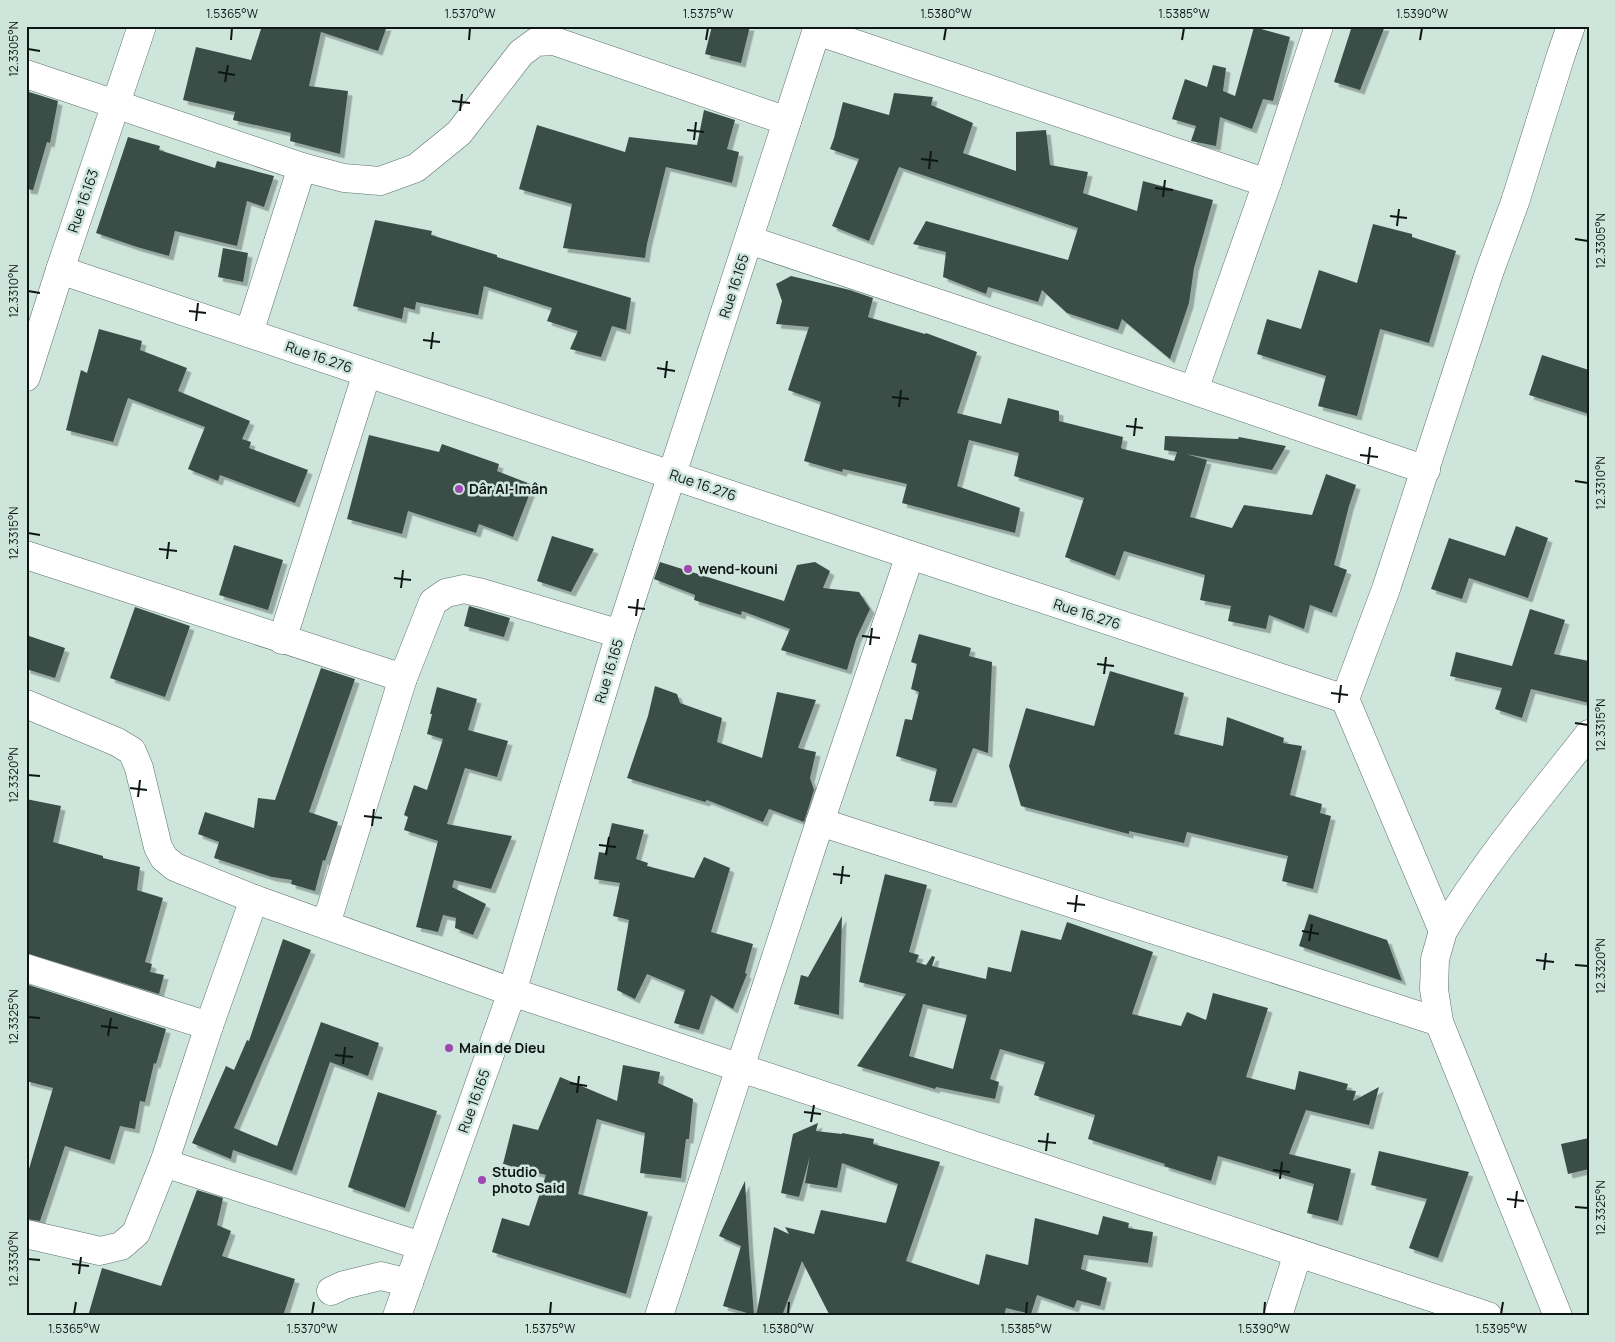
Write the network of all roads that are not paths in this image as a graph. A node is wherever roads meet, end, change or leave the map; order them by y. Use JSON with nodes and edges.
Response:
{"nodes":[{"id":1,"x":142,"y":26,"type":"edge"},
{"id":2,"x":1319,"y":26,"type":"edge"},
{"id":3,"x":1571,"y":26,"type":"edge"},
{"id":4,"x":818,"y":29,"type":"edge"},
{"id":5,"x":556,"y":34,"type":"edge"},
{"id":6,"x":26,"y":74,"type":"edge"},
{"id":7,"x":116,"y":104,"type":"junction"},
{"id":8,"x":787,"y":121,"type":"junction"},
{"id":9,"x":302,"y":166,"type":"junction"},
{"id":10,"x":1267,"y":184,"type":"junction"},
{"id":11,"x":749,"y":240,"type":"junction"},
{"id":12,"x":60,"y":270,"type":"junction"},
{"id":13,"x":249,"y":333,"type":"junction"},
{"id":14,"x":32,"y":343,"type":"edge"},
{"id":15,"x":367,"y":373,"type":"junction"},
{"id":16,"x":26,"y":377,"type":"edge"},
{"id":17,"x":1194,"y":390,"type":"junction"},
{"id":18,"x":1426,"y":470,"type":"junction"},
{"id":19,"x":673,"y":475,"type":"junction"},
{"id":20,"x":26,"y":555,"type":"edge"},
{"id":21,"x":910,"y":555,"type":"junction"},
{"id":22,"x":620,"y":634,"type":"junction"},
{"id":23,"x":282,"y":640,"type":"junction"},
{"id":24,"x":404,"y":678,"type":"junction"},
{"id":25,"x":1345,"y":699,"type":"junction"},
{"id":26,"x":26,"y":704,"type":"edge"},
{"id":27,"x":1589,"y":734,"type":"edge"},
{"id":28,"x":820,"y":822,"type":"junction"},
{"id":29,"x":254,"y":899,"type":"junction"},
{"id":30,"x":326,"y":924,"type":"junction"},
{"id":31,"x":1443,"y":931,"type":"junction"},
{"id":32,"x":26,"y":968,"type":"edge"},
{"id":33,"x":512,"y":992,"type":"junction"},
{"id":34,"x":1439,"y":1022,"type":"junction"},
{"id":35,"x":209,"y":1026,"type":"junction"},
{"id":36,"x":740,"y":1068,"type":"junction"},
{"id":37,"x":164,"y":1163,"type":"junction"},
{"id":38,"x":26,"y":1234,"type":"edge"},
{"id":39,"x":421,"y":1246,"type":"junction"},
{"id":40,"x":1298,"y":1253,"type":"junction"},
{"id":41,"x":409,"y":1283,"type":"junction"},
{"id":42,"x":331,"y":1291,"type":"dead end"},
{"id":43,"x":667,"y":1313,"type":"edge"},
{"id":44,"x":397,"y":1316,"type":"edge"},
{"id":45,"x":1278,"y":1316,"type":"edge"},
{"id":46,"x":1488,"y":1316,"type":"edge"},
{"id":47,"x":1558,"y":1316,"type":"edge"}],
"edges":[{"from":1,"to":7,"type":"street","name":"Rue 16.163"},
{"from":2,"to":10,"type":"street"},
{"from":3,"to":18,"type":"street"},
{"from":4,"to":8,"type":"street","name":"Rue 16.165"},
{"from":4,"to":10,"type":"street"},
{"from":5,"to":8,"type":"street"},
{"from":5,"to":9,"type":"street"},
{"from":6,"to":7,"type":"street"},
{"from":7,"to":9,"type":"street"},
{"from":7,"to":12,"type":"street","name":"Rue 16.163"},
{"from":8,"to":11,"type":"street","name":"Rue 16.165"},
{"from":9,"to":13,"type":"street"},
{"from":10,"to":17,"type":"street"},
{"from":11,"to":17,"type":"street"},
{"from":11,"to":19,"type":"street","name":"Rue 16.165"},
{"from":12,"to":13,"type":"street","name":"Rue 16.276"},
{"from":12,"to":14,"type":"street","name":"Rue 16.163"},
{"from":13,"to":15,"type":"street","name":"Rue 16.276"},
{"from":14,"to":16,"type":"street","name":"Rue 16.163"},
{"from":15,"to":19,"type":"street","name":"Rue 16.276"},
{"from":15,"to":23,"type":"street"},
{"from":17,"to":18,"type":"street"},
{"from":18,"to":25,"type":"street"},
{"from":19,"to":21,"type":"street","name":"Rue 16.276"},
{"from":19,"to":22,"type":"street","name":"Rue 16.165"},
{"from":20,"to":23,"type":"street"},
{"from":21,"to":25,"type":"street","name":"Rue 16.276"},
{"from":21,"to":28,"type":"street"},
{"from":22,"to":24,"type":"street"},
{"from":22,"to":33,"type":"street","name":"Rue 16.165"},
{"from":23,"to":24,"type":"street"},
{"from":24,"to":30,"type":"street"},
{"from":25,"to":31,"type":"street"},
{"from":26,"to":29,"type":"street"},
{"from":27,"to":31,"type":"street"},
{"from":28,"to":34,"type":"street"},
{"from":28,"to":36,"type":"street"},
{"from":29,"to":30,"type":"street"},
{"from":29,"to":35,"type":"street"},
{"from":30,"to":33,"type":"street"},
{"from":31,"to":34,"type":"street"},
{"from":32,"to":35,"type":"street"},
{"from":33,"to":36,"type":"street"},
{"from":33,"to":39,"type":"street","name":"Rue 16.165"},
{"from":34,"to":47,"type":"street"},
{"from":35,"to":37,"type":"street"},
{"from":36,"to":40,"type":"street"},
{"from":36,"to":43,"type":"street"},
{"from":37,"to":38,"type":"street"},
{"from":37,"to":39,"type":"street"},
{"from":39,"to":41,"type":"street","name":"Rue 16.165"},
{"from":40,"to":45,"type":"street"},
{"from":40,"to":46,"type":"street"},
{"from":41,"to":42,"type":"street"},
{"from":41,"to":44,"type":"street","name":"Rue 16.165"}]}
